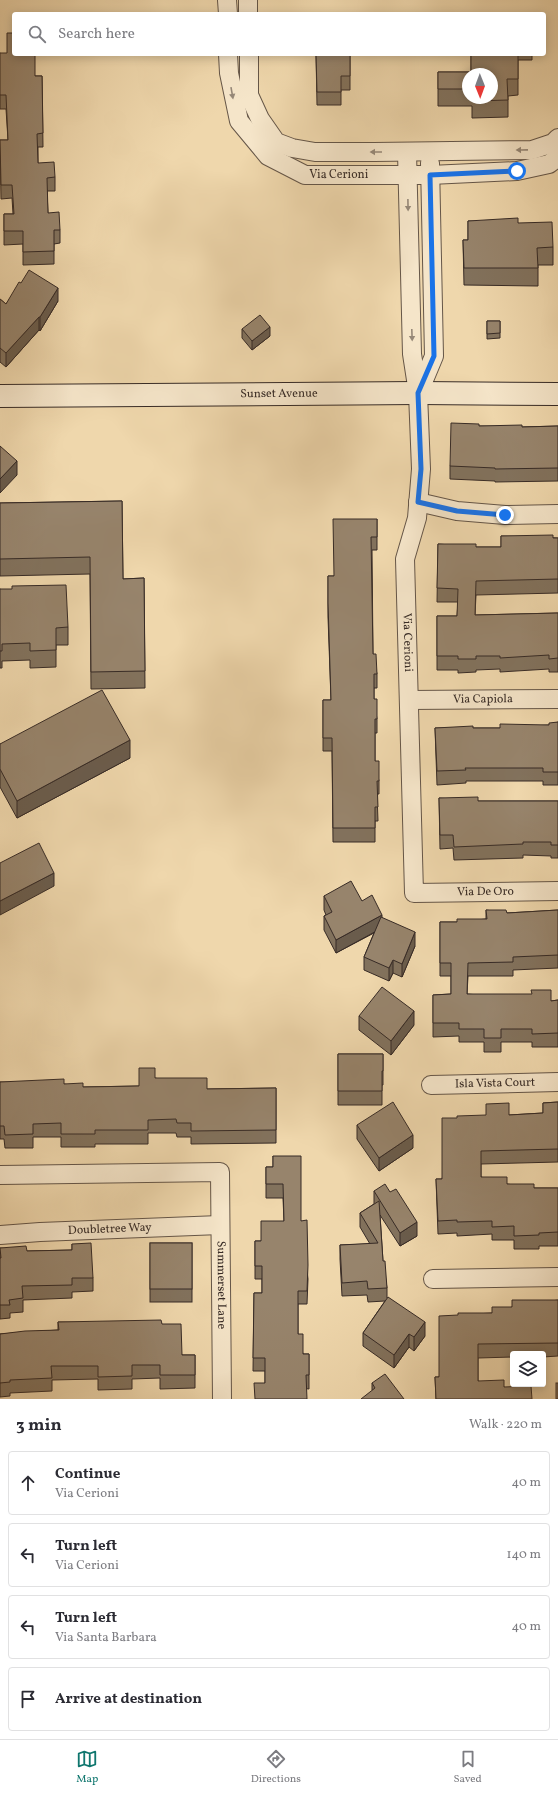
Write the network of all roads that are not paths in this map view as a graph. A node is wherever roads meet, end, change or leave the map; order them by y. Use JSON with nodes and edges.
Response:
{"nodes":[{"id":1,"x":227,"y":0,"type":"edge"},
{"id":2,"x":248,"y":0,"type":"edge"},
{"id":3,"x":228,"y":12,"type":"edge"},
{"id":4,"x":248,"y":12,"type":"edge"},
{"id":5,"x":228,"y":56,"type":"edge"},
{"id":6,"x":249,"y":56,"type":"edge"},
{"id":7,"x":558,"y":138,"type":"edge"},
{"id":8,"x":407,"y":152,"type":"junction"},
{"id":9,"x":430,"y":152,"type":"junction"},
{"id":10,"x":558,"y":157,"type":"edge"},
{"id":11,"x":408,"y":175,"type":"junction"},
{"id":12,"x":430,"y":175,"type":"junction"},
{"id":13,"x":418,"y":393,"type":"junction"},
{"id":14,"x":558,"y":394,"type":"edge"},
{"id":15,"x":0,"y":396,"type":"edge"},
{"id":16,"x":418,"y":502,"type":"junction"},
{"id":17,"x":558,"y":514,"type":"edge"},
{"id":18,"x":558,"y":699,"type":"edge"},
{"id":19,"x":409,"y":700,"type":"junction"},
{"id":20,"x":558,"y":891,"type":"edge"},
{"id":21,"x":414,"y":893,"type":"joint"},
{"id":22,"x":558,"y":1082,"type":"edge"},
{"id":23,"x":431,"y":1085,"type":"dead end"},
{"id":24,"x":0,"y":1175,"type":"edge"},
{"id":25,"x":220,"y":1225,"type":"junction"},
{"id":26,"x":0,"y":1235,"type":"edge"},
{"id":27,"x":558,"y":1277,"type":"edge"},
{"id":28,"x":433,"y":1279,"type":"dead end"},
{"id":29,"x":222,"y":1399,"type":"edge"}],
"edges":[{"from":1,"to":3,"type":"street"},
{"from":2,"to":4,"type":"street"},
{"from":5,"to":11,"type":"street","name":"Via Cerioni","one_way":true},
{"from":8,"to":6,"type":"street","name":"Via Cerioni","one_way":true},
{"from":7,"to":9,"type":"street","name":"Via Cerioni","one_way":true},
{"from":8,"to":9,"type":"street","name":"Via Cerioni"},
{"from":8,"to":11,"type":"street","name":"Via Cerioni"},
{"from":9,"to":12,"type":"street","name":"Via Cerioni"},
{"from":10,"to":12,"type":"street","name":"Via Cerioni"},
{"from":11,"to":12,"type":"street","name":"Via Cerioni"},
{"from":11,"to":13,"type":"street","name":"Via Cerioni","one_way":true},
{"from":12,"to":13,"type":"street","name":"Via Cerioni"},
{"from":13,"to":14,"type":"main road","name":"Sunset Avenue"},
{"from":13,"to":15,"type":"main road","name":"Sunset Avenue"},
{"from":13,"to":16,"type":"street","name":"Via Cerioni"},
{"from":16,"to":17,"type":"street"},
{"from":16,"to":19,"type":"street","name":"Via Cerioni"},
{"from":18,"to":19,"type":"street","name":"Via Capiola"},
{"from":19,"to":21,"type":"street","name":"Via Cerioni"},
{"from":20,"to":21,"type":"street","name":"Via De Oro"},
{"from":22,"to":23,"type":"street","name":"Isla Vista Court"},
{"from":24,"to":25,"type":"street","name":"Summerset Lane"},
{"from":25,"to":26,"type":"street","name":"Doubletree Way"},
{"from":25,"to":29,"type":"street","name":"Summerset Lane"},
{"from":27,"to":28,"type":"street"}]}
